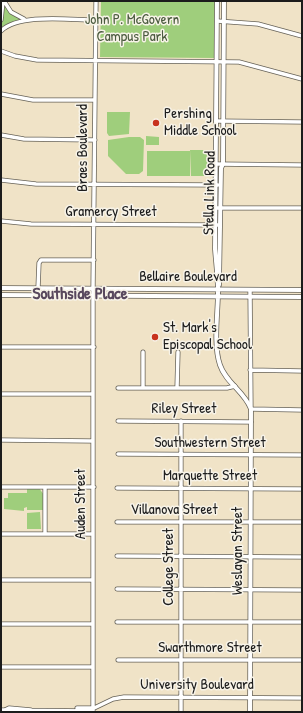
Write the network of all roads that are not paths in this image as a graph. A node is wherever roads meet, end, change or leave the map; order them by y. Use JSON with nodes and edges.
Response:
{"nodes":[{"id":1,"x":3,"y":1,"type":"edge"},
{"id":2,"x":96,"y":1,"type":"edge"},
{"id":3,"x":217,"y":1,"type":"edge"},
{"id":4,"x":224,"y":1,"type":"edge"},
{"id":5,"x":24,"y":19,"type":"junction"},
{"id":6,"x":1,"y":20,"type":"edge"},
{"id":7,"x":96,"y":20,"type":"junction"},
{"id":8,"x":217,"y":21,"type":"junction"},
{"id":9,"x":224,"y":21,"type":"junction"},
{"id":10,"x":1,"y":31,"type":"edge"},
{"id":11,"x":302,"y":36,"type":"edge"},
{"id":12,"x":1,"y":51,"type":"edge"},
{"id":13,"x":95,"y":60,"type":"junction"},
{"id":14,"x":216,"y":61,"type":"junction"},
{"id":15,"x":223,"y":61,"type":"junction"},
{"id":16,"x":302,"y":79,"type":"edge"},
{"id":17,"x":217,"y":82,"type":"junction"},
{"id":18,"x":223,"y":82,"type":"junction"},
{"id":19,"x":1,"y":94,"type":"edge"},
{"id":20,"x":216,"y":94,"type":"junction"},
{"id":21,"x":223,"y":95,"type":"junction"},
{"id":22,"x":95,"y":100,"type":"junction"},
{"id":23,"x":216,"y":102,"type":"junction"},
{"id":24,"x":223,"y":102,"type":"junction"},
{"id":25,"x":216,"y":121,"type":"junction"},
{"id":26,"x":223,"y":121,"type":"junction"},
{"id":27,"x":302,"y":122,"type":"edge"},
{"id":28,"x":1,"y":136,"type":"edge"},
{"id":29,"x":95,"y":140,"type":"junction"},
{"id":30,"x":216,"y":164,"type":"junction"},
{"id":31,"x":223,"y":164,"type":"junction"},
{"id":32,"x":302,"y":165,"type":"edge"},
{"id":33,"x":1,"y":180,"type":"edge"},
{"id":34,"x":94,"y":184,"type":"junction"},
{"id":35,"x":219,"y":186,"type":"junction"},
{"id":36,"x":218,"y":208,"type":"junction"},
{"id":37,"x":302,"y":208,"type":"edge"},
{"id":38,"x":1,"y":221,"type":"edge"},
{"id":39,"x":94,"y":224,"type":"junction"},
{"id":40,"x":218,"y":225,"type":"junction"},
{"id":41,"x":215,"y":249,"type":"junction"},
{"id":42,"x":220,"y":249,"type":"junction"},
{"id":43,"x":94,"y":260,"type":"junction"},
{"id":44,"x":1,"y":288,"type":"edge"},
{"id":45,"x":27,"y":288,"type":"junction"},
{"id":46,"x":38,"y":288,"type":"junction"},
{"id":47,"x":94,"y":288,"type":"junction"},
{"id":48,"x":141,"y":289,"type":"junction"},
{"id":49,"x":186,"y":289,"type":"junction"},
{"id":50,"x":218,"y":290,"type":"junction"},
{"id":51,"x":250,"y":290,"type":"junction"},
{"id":52,"x":302,"y":290,"type":"edge"},
{"id":53,"x":1,"y":295,"type":"edge"},
{"id":54,"x":27,"y":295,"type":"junction"},
{"id":55,"x":94,"y":295,"type":"junction"},
{"id":56,"x":142,"y":296,"type":"junction"},
{"id":57,"x":186,"y":296,"type":"junction"},
{"id":58,"x":218,"y":296,"type":"junction"},
{"id":59,"x":250,"y":296,"type":"junction"},
{"id":60,"x":302,"y":297,"type":"edge"},
{"id":61,"x":1,"y":347,"type":"edge"},
{"id":62,"x":94,"y":347,"type":"junction"},
{"id":63,"x":142,"y":352,"type":"dead end"},
{"id":64,"x":178,"y":352,"type":"dead end"},
{"id":65,"x":250,"y":370,"type":"junction"},
{"id":66,"x":302,"y":371,"type":"edge"},
{"id":67,"x":235,"y":386,"type":"junction"},
{"id":68,"x":118,"y":388,"type":"dead end"},
{"id":69,"x":142,"y":388,"type":"junction"},
{"id":70,"x":177,"y":388,"type":"junction"},
{"id":71,"x":250,"y":390,"type":"junction"},
{"id":72,"x":1,"y":394,"type":"edge"},
{"id":73,"x":94,"y":394,"type":"junction"},
{"id":74,"x":244,"y":396,"type":"junction"},
{"id":75,"x":251,"y":410,"type":"junction"},
{"id":76,"x":302,"y":410,"type":"edge"},
{"id":77,"x":118,"y":421,"type":"dead end"},
{"id":78,"x":181,"y":421,"type":"junction"},
{"id":79,"x":251,"y":422,"type":"junction"},
{"id":80,"x":1,"y":440,"type":"edge"},
{"id":81,"x":94,"y":441,"type":"junction"},
{"id":82,"x":118,"y":454,"type":"dead end"},
{"id":83,"x":181,"y":454,"type":"junction"},
{"id":84,"x":250,"y":455,"type":"junction"},
{"id":85,"x":302,"y":455,"type":"edge"},
{"id":86,"x":1,"y":487,"type":"edge"},
{"id":87,"x":45,"y":487,"type":"junction"},
{"id":88,"x":94,"y":487,"type":"junction"},
{"id":89,"x":117,"y":488,"type":"dead end"},
{"id":90,"x":181,"y":488,"type":"junction"},
{"id":91,"x":250,"y":488,"type":"junction"},
{"id":92,"x":302,"y":489,"type":"edge"},
{"id":93,"x":117,"y":522,"type":"dead end"},
{"id":94,"x":182,"y":522,"type":"junction"},
{"id":95,"x":250,"y":522,"type":"junction"},
{"id":96,"x":302,"y":522,"type":"edge"},
{"id":97,"x":1,"y":534,"type":"edge"},
{"id":98,"x":45,"y":534,"type":"junction"},
{"id":99,"x":94,"y":534,"type":"junction"},
{"id":100,"x":117,"y":556,"type":"dead end"},
{"id":101,"x":181,"y":556,"type":"junction"},
{"id":102,"x":250,"y":556,"type":"junction"},
{"id":103,"x":302,"y":556,"type":"edge"},
{"id":104,"x":1,"y":580,"type":"edge"},
{"id":105,"x":94,"y":580,"type":"junction"},
{"id":106,"x":117,"y":589,"type":"dead end"},
{"id":107,"x":181,"y":589,"type":"junction"},
{"id":108,"x":250,"y":590,"type":"junction"},
{"id":109,"x":302,"y":590,"type":"edge"},
{"id":110,"x":117,"y":622,"type":"dead end"},
{"id":111,"x":181,"y":622,"type":"junction"},
{"id":112,"x":250,"y":622,"type":"junction"},
{"id":113,"x":302,"y":622,"type":"edge"},
{"id":114,"x":1,"y":624,"type":"edge"},
{"id":115,"x":94,"y":624,"type":"junction"},
{"id":116,"x":118,"y":660,"type":"dead end"},
{"id":117,"x":182,"y":660,"type":"junction"},
{"id":118,"x":250,"y":660,"type":"junction"},
{"id":119,"x":302,"y":660,"type":"edge"},
{"id":120,"x":1,"y":667,"type":"edge"},
{"id":121,"x":94,"y":667,"type":"junction"},
{"id":122,"x":181,"y":697,"type":"junction"},
{"id":123,"x":250,"y":698,"type":"junction"},
{"id":124,"x":302,"y":698,"type":"edge"},
{"id":125,"x":3,"y":710,"type":"edge"},
{"id":126,"x":93,"y":710,"type":"edge"},
{"id":127,"x":181,"y":712,"type":"edge"},
{"id":128,"x":250,"y":712,"type":"edge"}],
"edges":[{"from":1,"to":5,"type":"street"},
{"from":1,"to":6,"type":"street"},
{"from":2,"to":7,"type":"street","name":"Braes Boulevard"},
{"from":3,"to":8,"type":"main road","name":"Stella Link Road"},
{"from":4,"to":9,"type":"main road","name":"Stella Link Road"},
{"from":5,"to":7,"type":"street"},
{"from":5,"to":10,"type":"street"},
{"from":7,"to":13,"type":"street","name":"Braes Boulevard"},
{"from":8,"to":9,"type":"street"},
{"from":8,"to":14,"type":"main road","name":"Stella Link Road"},
{"from":9,"to":11,"type":"street"},
{"from":9,"to":15,"type":"main road","name":"Stella Link Road"},
{"from":12,"to":13,"type":"street"},
{"from":13,"to":14,"type":"street"},
{"from":13,"to":22,"type":"street","name":"Braes Boulevard"},
{"from":14,"to":15,"type":"street"},
{"from":14,"to":17,"type":"main road","name":"Stella Link Road"},
{"from":15,"to":16,"type":"street"},
{"from":15,"to":18,"type":"main road","name":"Stella Link Road"},
{"from":17,"to":18,"type":"main road"},
{"from":17,"to":20,"type":"main road","name":"Stella Link Road"},
{"from":18,"to":21,"type":"main road","name":"Stella Link Road"},
{"from":19,"to":22,"type":"street"},
{"from":20,"to":21,"type":"main road"},
{"from":20,"to":23,"type":"main road","name":"Stella Link Road"},
{"from":21,"to":24,"type":"main road","name":"Stella Link Road"},
{"from":22,"to":29,"type":"street","name":"Braes Boulevard"},
{"from":23,"to":24,"type":"main road"},
{"from":23,"to":25,"type":"main road","name":"Stella Link Road"},
{"from":24,"to":26,"type":"main road","name":"Stella Link Road"},
{"from":25,"to":26,"type":"street"},
{"from":25,"to":30,"type":"main road","name":"Stella Link Road"},
{"from":26,"to":27,"type":"street"},
{"from":26,"to":31,"type":"main road","name":"Stella Link Road"},
{"from":28,"to":29,"type":"street"},
{"from":29,"to":34,"type":"street","name":"Braes Boulevard"},
{"from":30,"to":31,"type":"street"},
{"from":30,"to":35,"type":"main road","name":"Stella Link Road"},
{"from":31,"to":32,"type":"street"},
{"from":31,"to":35,"type":"main road","name":"Stella Link Road"},
{"from":33,"to":34,"type":"street"},
{"from":34,"to":35,"type":"street"},
{"from":34,"to":39,"type":"street","name":"Braes Boulevard"},
{"from":35,"to":36,"type":"main road","name":"Stella Link Road"},
{"from":36,"to":37,"type":"street"},
{"from":36,"to":40,"type":"main road","name":"Stella Link Road"},
{"from":38,"to":39,"type":"street","name":"Gramercy Street"},
{"from":39,"to":40,"type":"street","name":"Gramercy Street"},
{"from":39,"to":43,"type":"street","name":"Braes Boulevard"},
{"from":40,"to":41,"type":"main road","name":"Stella Link Road"},
{"from":40,"to":42,"type":"main road","name":"Stella Link Road"},
{"from":41,"to":42,"type":"main road"},
{"from":41,"to":50,"type":"main road","name":"Stella Link Road"},
{"from":42,"to":50,"type":"main road","name":"Stella Link Road"},
{"from":43,"to":46,"type":"street"},
{"from":43,"to":47,"type":"street","name":"Braes Boulevard"},
{"from":44,"to":45,"type":"main road","name":"Bellaire Boulevard"},
{"from":45,"to":46,"type":"main road","name":"Bellaire Boulevard"},
{"from":45,"to":54,"type":"main road"},
{"from":46,"to":47,"type":"main road","name":"Bellaire Boulevard"},
{"from":47,"to":48,"type":"main road","name":"Bellaire Boulevard"},
{"from":47,"to":55,"type":"street","name":"Braes Boulevard"},
{"from":48,"to":49,"type":"main road","name":"Bellaire Boulevard"},
{"from":48,"to":56,"type":"main road"},
{"from":49,"to":50,"type":"main road","name":"Bellaire Boulevard"},
{"from":49,"to":57,"type":"main road"},
{"from":50,"to":51,"type":"main road","name":"Bellaire Boulevard"},
{"from":50,"to":58,"type":"main road","name":"Stella Link Road"},
{"from":51,"to":52,"type":"main road","name":"Bellaire Boulevard"},
{"from":51,"to":59,"type":"street","name":"Weslayan Street"},
{"from":53,"to":54,"type":"main road","name":"Bellaire Boulevard"},
{"from":54,"to":55,"type":"main road","name":"Bellaire Boulevard"},
{"from":55,"to":56,"type":"main road","name":"Bellaire Boulevard"},
{"from":55,"to":62,"type":"street","name":"Auden Street"},
{"from":56,"to":57,"type":"main road","name":"Bellaire Boulevard"},
{"from":57,"to":58,"type":"main road","name":"Bellaire Boulevard"},
{"from":58,"to":59,"type":"main road","name":"Bellaire Boulevard"},
{"from":58,"to":67,"type":"main road","name":"Stella Link Road"},
{"from":59,"to":60,"type":"main road","name":"Bellaire Boulevard"},
{"from":59,"to":65,"type":"street","name":"Weslayan Street"},
{"from":61,"to":62,"type":"street"},
{"from":62,"to":73,"type":"street","name":"Auden Street"},
{"from":63,"to":69,"type":"street"},
{"from":64,"to":70,"type":"street"},
{"from":65,"to":66,"type":"street"},
{"from":65,"to":71,"type":"street","name":"Weslayan Street"},
{"from":67,"to":70,"type":"street"},
{"from":67,"to":74,"type":"main road","name":"Stella Link Road"},
{"from":68,"to":69,"type":"street"},
{"from":69,"to":70,"type":"street"},
{"from":71,"to":74,"type":"street"},
{"from":71,"to":75,"type":"street","name":"Weslayan Street"},
{"from":72,"to":73,"type":"street"},
{"from":73,"to":81,"type":"street","name":"Auden Street"},
{"from":74,"to":75,"type":"main road","name":"Stella Link Road"},
{"from":75,"to":76,"type":"street"},
{"from":75,"to":79,"type":"main road","name":"Weslayan Street"},
{"from":77,"to":78,"type":"street","name":"Riley Street"},
{"from":78,"to":79,"type":"street","name":"Riley Street"},
{"from":78,"to":83,"type":"street","name":"College Street"},
{"from":79,"to":84,"type":"main road","name":"Weslayan Street"},
{"from":80,"to":81,"type":"street"},
{"from":81,"to":88,"type":"street","name":"Auden Street"},
{"from":82,"to":83,"type":"street","name":"Southwestern Street"},
{"from":83,"to":84,"type":"street","name":"Southwestern Street"},
{"from":83,"to":90,"type":"street","name":"College Street"},
{"from":84,"to":85,"type":"street","name":"Southwestern Street"},
{"from":84,"to":91,"type":"main road","name":"Weslayan Street"},
{"from":86,"to":87,"type":"street"},
{"from":87,"to":88,"type":"street"},
{"from":87,"to":98,"type":"street"},
{"from":88,"to":99,"type":"street","name":"Auden Street"},
{"from":89,"to":90,"type":"street","name":"Marquette Street"},
{"from":90,"to":91,"type":"street","name":"Marquette Street"},
{"from":90,"to":94,"type":"street","name":"College Street"},
{"from":91,"to":92,"type":"street","name":"Marquette Street"},
{"from":91,"to":95,"type":"main road","name":"Weslayan Street"},
{"from":93,"to":94,"type":"street","name":"Villanova Street"},
{"from":94,"to":95,"type":"street","name":"Villanova Street"},
{"from":94,"to":101,"type":"street","name":"College Street"},
{"from":95,"to":96,"type":"street","name":"Villanova Street"},
{"from":95,"to":102,"type":"main road","name":"Weslayan Street"},
{"from":97,"to":98,"type":"street"},
{"from":98,"to":99,"type":"street"},
{"from":99,"to":105,"type":"street","name":"Auden Street"},
{"from":100,"to":101,"type":"street"},
{"from":101,"to":102,"type":"street"},
{"from":101,"to":107,"type":"street","name":"College Street"},
{"from":102,"to":103,"type":"street"},
{"from":102,"to":108,"type":"main road","name":"Weslayan Street"},
{"from":104,"to":105,"type":"street"},
{"from":105,"to":115,"type":"street","name":"Auden Street"},
{"from":106,"to":107,"type":"street"},
{"from":107,"to":108,"type":"street"},
{"from":107,"to":111,"type":"street","name":"College Street"},
{"from":108,"to":109,"type":"street"},
{"from":108,"to":112,"type":"main road","name":"Weslayan Street"},
{"from":110,"to":111,"type":"street"},
{"from":111,"to":112,"type":"street"},
{"from":111,"to":117,"type":"street","name":"College Street"},
{"from":112,"to":113,"type":"street"},
{"from":112,"to":118,"type":"main road","name":"Weslayan Street"},
{"from":114,"to":115,"type":"street"},
{"from":115,"to":121,"type":"street","name":"Auden Street"},
{"from":116,"to":117,"type":"street","name":"Swarthmore Street"},
{"from":117,"to":118,"type":"street","name":"Swarthmore Street"},
{"from":117,"to":122,"type":"street","name":"College Street"},
{"from":118,"to":119,"type":"street","name":"Swarthmore Street"},
{"from":118,"to":123,"type":"main road","name":"Weslayan Street"},
{"from":120,"to":121,"type":"street"},
{"from":121,"to":126,"type":"street","name":"Auden Street"},
{"from":122,"to":123,"type":"street","name":"University Boulevard"},
{"from":122,"to":126,"type":"street","name":"University Boulevard"},
{"from":122,"to":127,"type":"street","name":"College Street"},
{"from":123,"to":124,"type":"street","name":"University Boulevard"},
{"from":123,"to":128,"type":"main road","name":"Weslayan Street"},
{"from":125,"to":126,"type":"street","name":"University Boulevard"}]}
